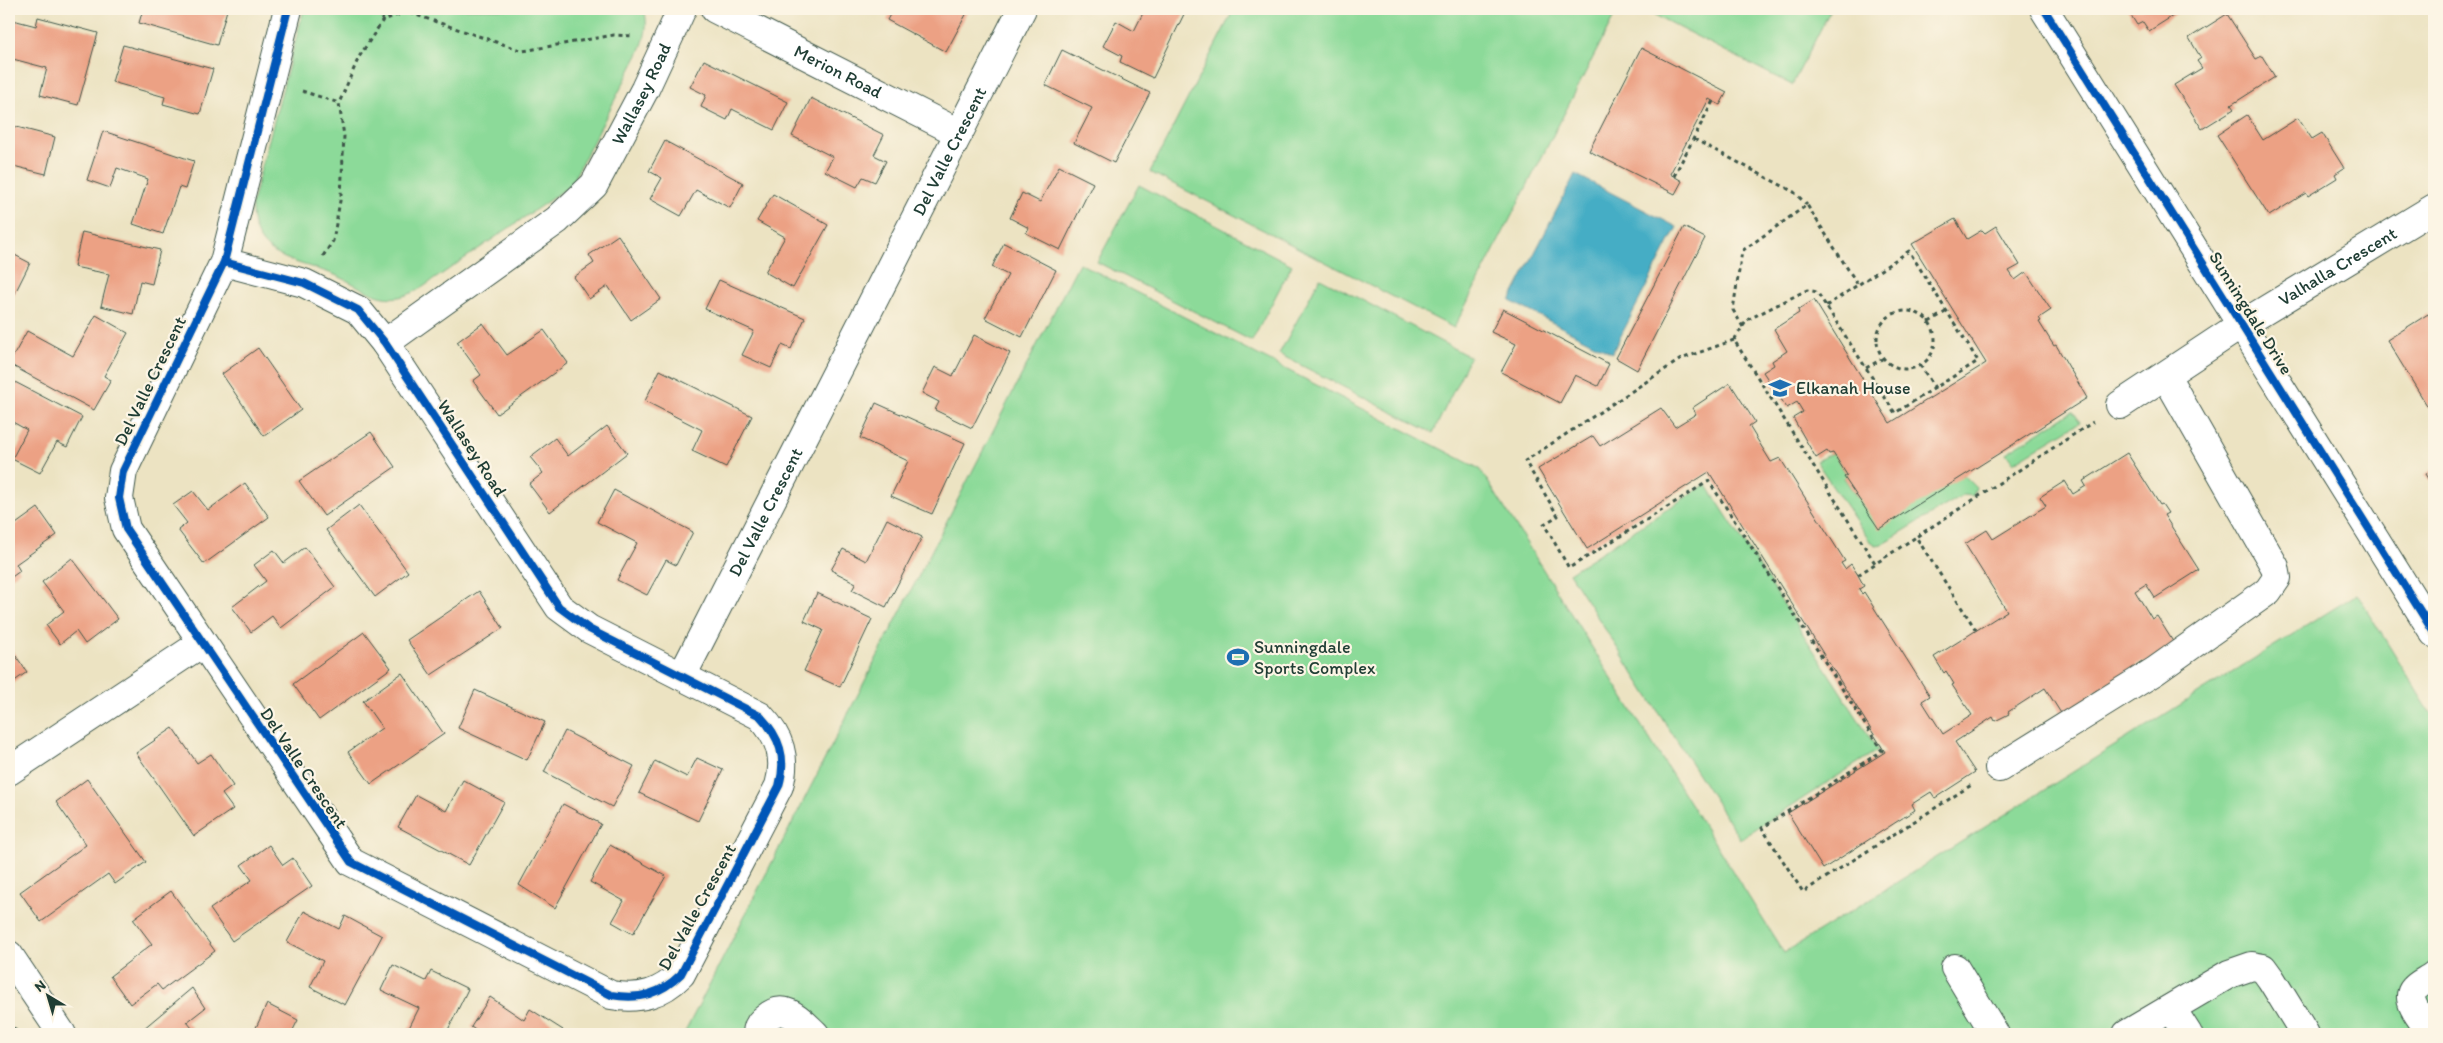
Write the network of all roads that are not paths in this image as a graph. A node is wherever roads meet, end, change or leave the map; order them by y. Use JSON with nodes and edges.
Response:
{"nodes":[{"id":1,"x":288,"y":9,"type":"edge"},
{"id":2,"x":682,"y":9,"type":"edge"},
{"id":3,"x":715,"y":9,"type":"edge"},
{"id":4,"x":1022,"y":9,"type":"edge"},
{"id":5,"x":2044,"y":9,"type":"edge"},
{"id":6,"x":959,"y":134,"type":"junction"},
{"id":7,"x":2434,"y":208,"type":"edge"},
{"id":8,"x":224,"y":262,"type":"junction"},
{"id":9,"x":2241,"y":325,"type":"junction"},
{"id":10,"x":384,"y":343,"type":"junction"},
{"id":11,"x":2166,"y":376,"type":"junction"},
{"id":12,"x":2120,"y":405,"type":"road end"},
{"id":13,"x":2434,"y":633,"type":"edge"},
{"id":14,"x":202,"y":643,"type":"junction"},
{"id":15,"x":682,"y":676,"type":"junction"},
{"id":16,"x":1999,"y":768,"type":"road end"},
{"id":17,"x":9,"y":771,"type":"edge"},
{"id":18,"x":9,"y":955,"type":"edge"},
{"id":19,"x":1955,"y":968,"type":"dead end"},
{"id":20,"x":2434,"y":976,"type":"edge"},
{"id":21,"x":2172,"y":1009,"type":"junction"},
{"id":22,"x":62,"y":1034,"type":"edge"},
{"id":23,"x":757,"y":1034,"type":"edge"},
{"id":24,"x":815,"y":1034,"type":"edge"},
{"id":25,"x":1995,"y":1034,"type":"edge"},
{"id":26,"x":2127,"y":1034,"type":"edge"},
{"id":27,"x":2188,"y":1034,"type":"edge"},
{"id":28,"x":2305,"y":1034,"type":"edge"},
{"id":29,"x":2432,"y":1034,"type":"edge"}],
"edges":[{"from":1,"to":8,"type":"street","name":"Del Valle Crescent"},
{"from":2,"to":10,"type":"street","name":"Wallasey Road"},
{"from":3,"to":6,"type":"street","name":"Merion Road"},
{"from":4,"to":6,"type":"street","name":"Del Valle Crescent"},
{"from":5,"to":9,"type":"street","name":"Sunningdale Drive"},
{"from":6,"to":15,"type":"street","name":"Del Valle Crescent"},
{"from":7,"to":9,"type":"street","name":"Valhalla Crescent"},
{"from":8,"to":10,"type":"street","name":"Wallasey Road"},
{"from":8,"to":14,"type":"street","name":"Del Valle Crescent"},
{"from":9,"to":11,"type":"street","name":"Valhalla Crescent"},
{"from":9,"to":13,"type":"street","name":"Sunningdale Drive"},
{"from":10,"to":15,"type":"street","name":"Wallasey Road"},
{"from":11,"to":12,"type":"street","name":"Valhalla Crescent"},
{"from":11,"to":16,"type":"street"},
{"from":14,"to":15,"type":"street","name":"Del Valle Crescent"},
{"from":14,"to":17,"type":"street"},
{"from":18,"to":22,"type":"street"},
{"from":19,"to":25,"type":"street"},
{"from":20,"to":29,"type":"street"},
{"from":21,"to":26,"type":"street"},
{"from":21,"to":27,"type":"street"},
{"from":21,"to":28,"type":"street"},
{"from":23,"to":24,"type":"street"}]}
